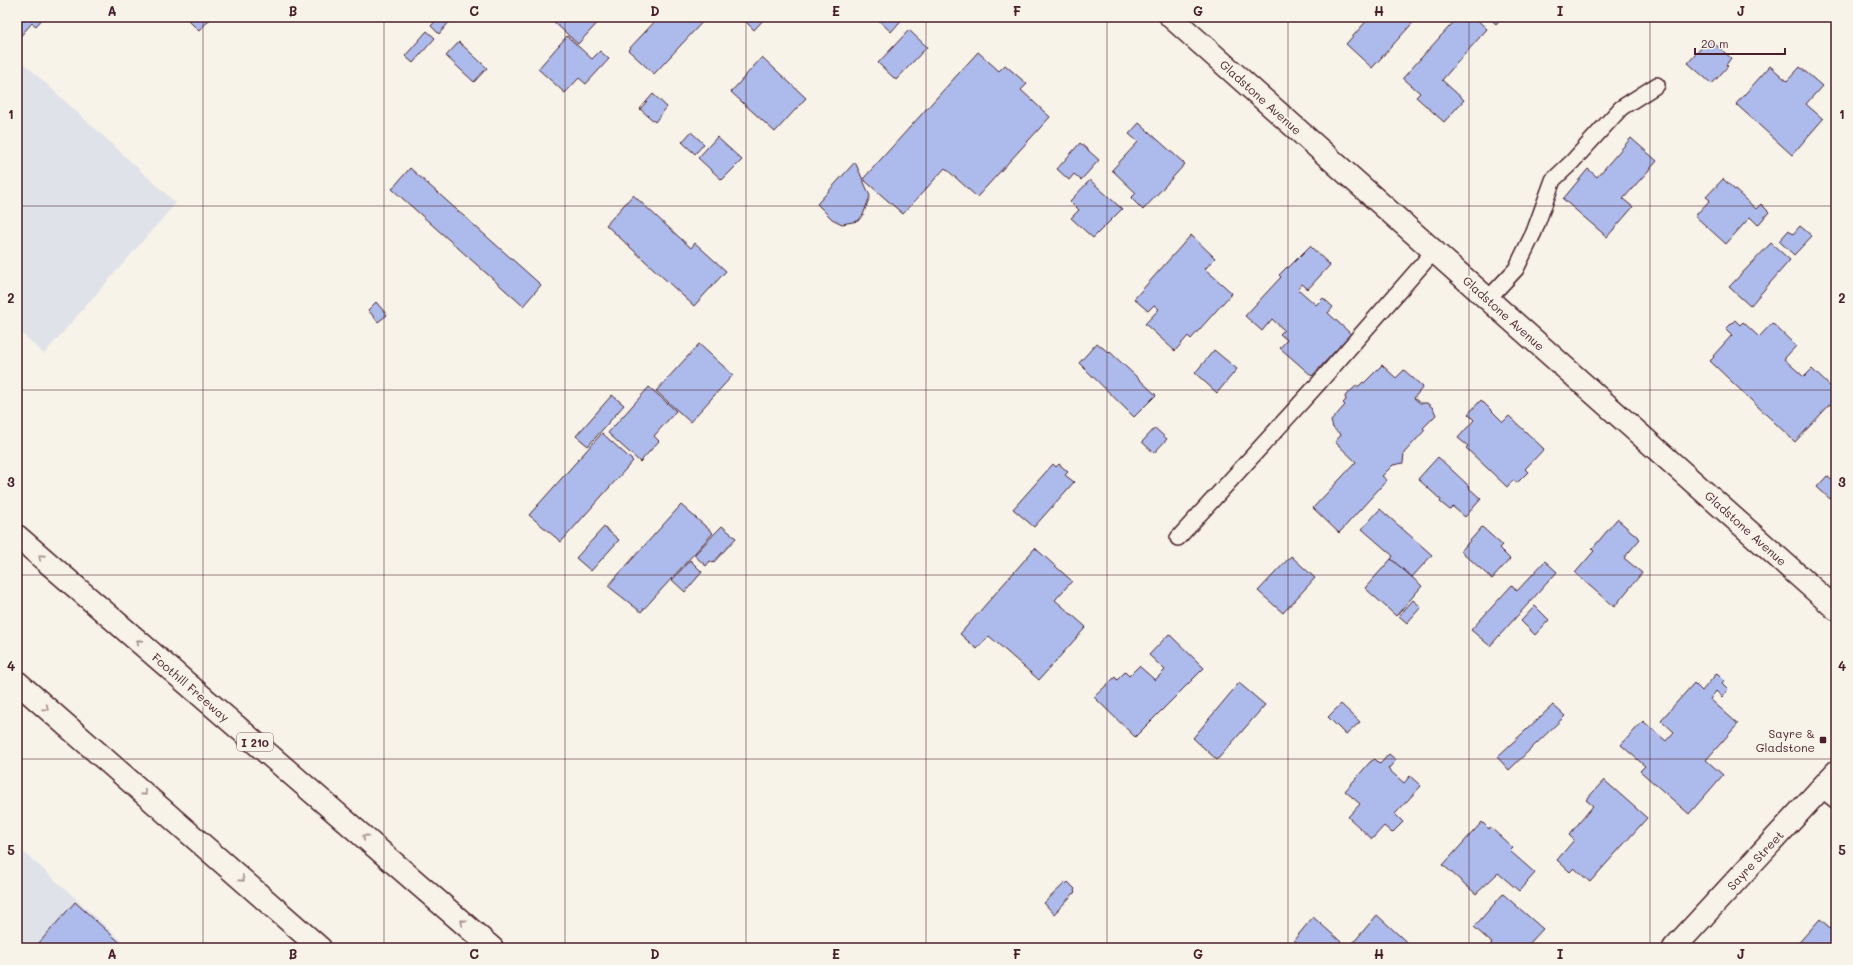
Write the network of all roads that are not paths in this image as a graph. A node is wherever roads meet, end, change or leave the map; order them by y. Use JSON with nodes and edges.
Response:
{"nodes":[{"id":1,"x":1171,"y":17,"type":"edge"},
{"id":2,"x":1657,"y":85,"type":"dead end"},
{"id":3,"x":1434,"y":251,"type":"junction"},
{"id":4,"x":1488,"y":299,"type":"junction"},
{"id":5,"x":17,"y":536,"type":"edge"},
{"id":6,"x":1178,"y":538,"type":"dead end"},
{"id":7,"x":1836,"y":609,"type":"edge"},
{"id":8,"x":17,"y":682,"type":"edge"},
{"id":9,"x":1836,"y":772,"type":"edge"},
{"id":10,"x":1828,"y":795,"type":"edge"},
{"id":11,"x":320,"y":948,"type":"edge"},
{"id":12,"x":492,"y":948,"type":"edge"},
{"id":13,"x":1674,"y":948,"type":"edge"}],
"edges":[{"from":1,"to":3,"type":"main road","name":"Gladstone Avenue"},
{"from":2,"to":4,"type":"lane"},
{"from":3,"to":4,"type":"main road","name":"Gladstone Avenue"},
{"from":3,"to":6,"type":"lane"},
{"from":4,"to":7,"type":"main road","name":"Gladstone Avenue"},
{"from":12,"to":5,"type":"main road","name":"Foothill Freeway","number":"I 210","one_way":true},
{"from":8,"to":11,"type":"main road","one_way":true},
{"from":9,"to":10,"type":"main road","name":"Sayre Street"},
{"from":10,"to":13,"type":"main road","name":"Sayre Street"}]}
